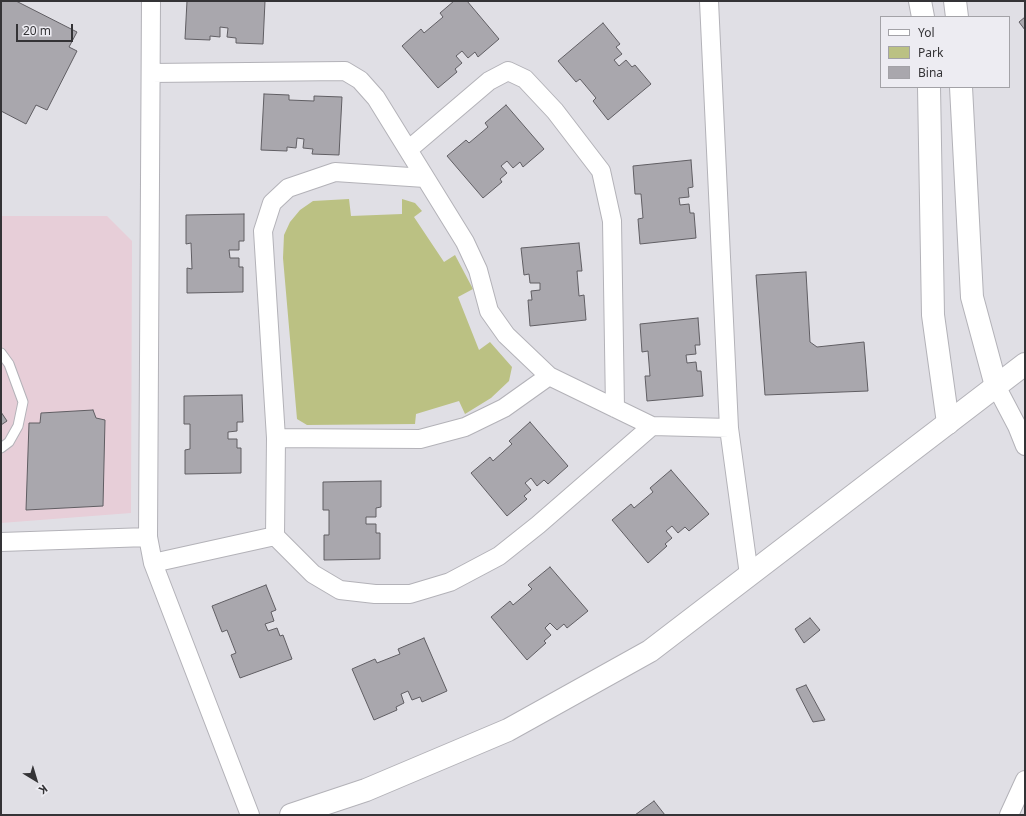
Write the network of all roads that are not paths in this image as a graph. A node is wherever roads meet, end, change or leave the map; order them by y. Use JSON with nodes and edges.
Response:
{"nodes":[{"id":1,"x":151,"y":1,"type":"edge"},
{"id":2,"x":709,"y":1,"type":"edge"},
{"id":3,"x":920,"y":1,"type":"edge"},
{"id":4,"x":955,"y":1,"type":"edge"},
{"id":5,"x":923,"y":16,"type":"edge"},
{"id":6,"x":957,"y":16,"type":"edge"},
{"id":7,"x":151,"y":73,"type":"junction"},
{"id":8,"x":929,"y":88,"type":"edge"},
{"id":9,"x":961,"y":88,"type":"edge"},
{"id":10,"x":408,"y":150,"type":"junction"},
{"id":11,"x":425,"y":178,"type":"junction"},
{"id":12,"x":1,"y":353,"type":"edge"},
{"id":13,"x":1025,"y":364,"type":"edge"},
{"id":14,"x":549,"y":376,"type":"junction"},
{"id":15,"x":996,"y":386,"type":"junction"},
{"id":16,"x":616,"y":408,"type":"junction"},
{"id":17,"x":948,"y":423,"type":"junction"},
{"id":18,"x":652,"y":426,"type":"junction"},
{"id":19,"x":729,"y":428,"type":"junction"},
{"id":20,"x":276,"y":438,"type":"junction"},
{"id":21,"x":1025,"y":446,"type":"edge"},
{"id":22,"x":1,"y":448,"type":"edge"},
{"id":23,"x":275,"y":536,"type":"junction"},
{"id":24,"x":148,"y":537,"type":"junction"},
{"id":25,"x":1,"y":542,"type":"edge"},
{"id":26,"x":153,"y":563,"type":"junction"},
{"id":27,"x":749,"y":575,"type":"junction"},
{"id":28,"x":1025,"y":780,"type":"edge"},
{"id":29,"x":250,"y":815,"type":"edge"},
{"id":30,"x":291,"y":815,"type":"edge"},
{"id":31,"x":1009,"y":815,"type":"edge"}],
"edges":[{"from":1,"to":7,"type":"street"},
{"from":2,"to":19,"type":"street"},
{"from":3,"to":5,"type":"main road"},
{"from":4,"to":6,"type":"main road"},
{"from":7,"to":10,"type":"street"},
{"from":7,"to":24,"type":"street"},
{"from":8,"to":17,"type":"main road"},
{"from":9,"to":15,"type":"main road"},
{"from":10,"to":11,"type":"street"},
{"from":10,"to":16,"type":"street"},
{"from":11,"to":14,"type":"street"},
{"from":11,"to":20,"type":"street"},
{"from":12,"to":22,"type":"lane"},
{"from":13,"to":15,"type":"main road"},
{"from":14,"to":16,"type":"street"},
{"from":14,"to":20,"type":"street"},
{"from":15,"to":17,"type":"main road"},
{"from":15,"to":21,"type":"street"},
{"from":16,"to":18,"type":"street"},
{"from":17,"to":27,"type":"main road"},
{"from":18,"to":19,"type":"street"},
{"from":18,"to":23,"type":"street"},
{"from":19,"to":27,"type":"street"},
{"from":20,"to":23,"type":"street"},
{"from":23,"to":26,"type":"street"},
{"from":24,"to":25,"type":"street"},
{"from":24,"to":26,"type":"street"},
{"from":26,"to":29,"type":"street"},
{"from":27,"to":30,"type":"main road"},
{"from":28,"to":31,"type":"street"}]}
